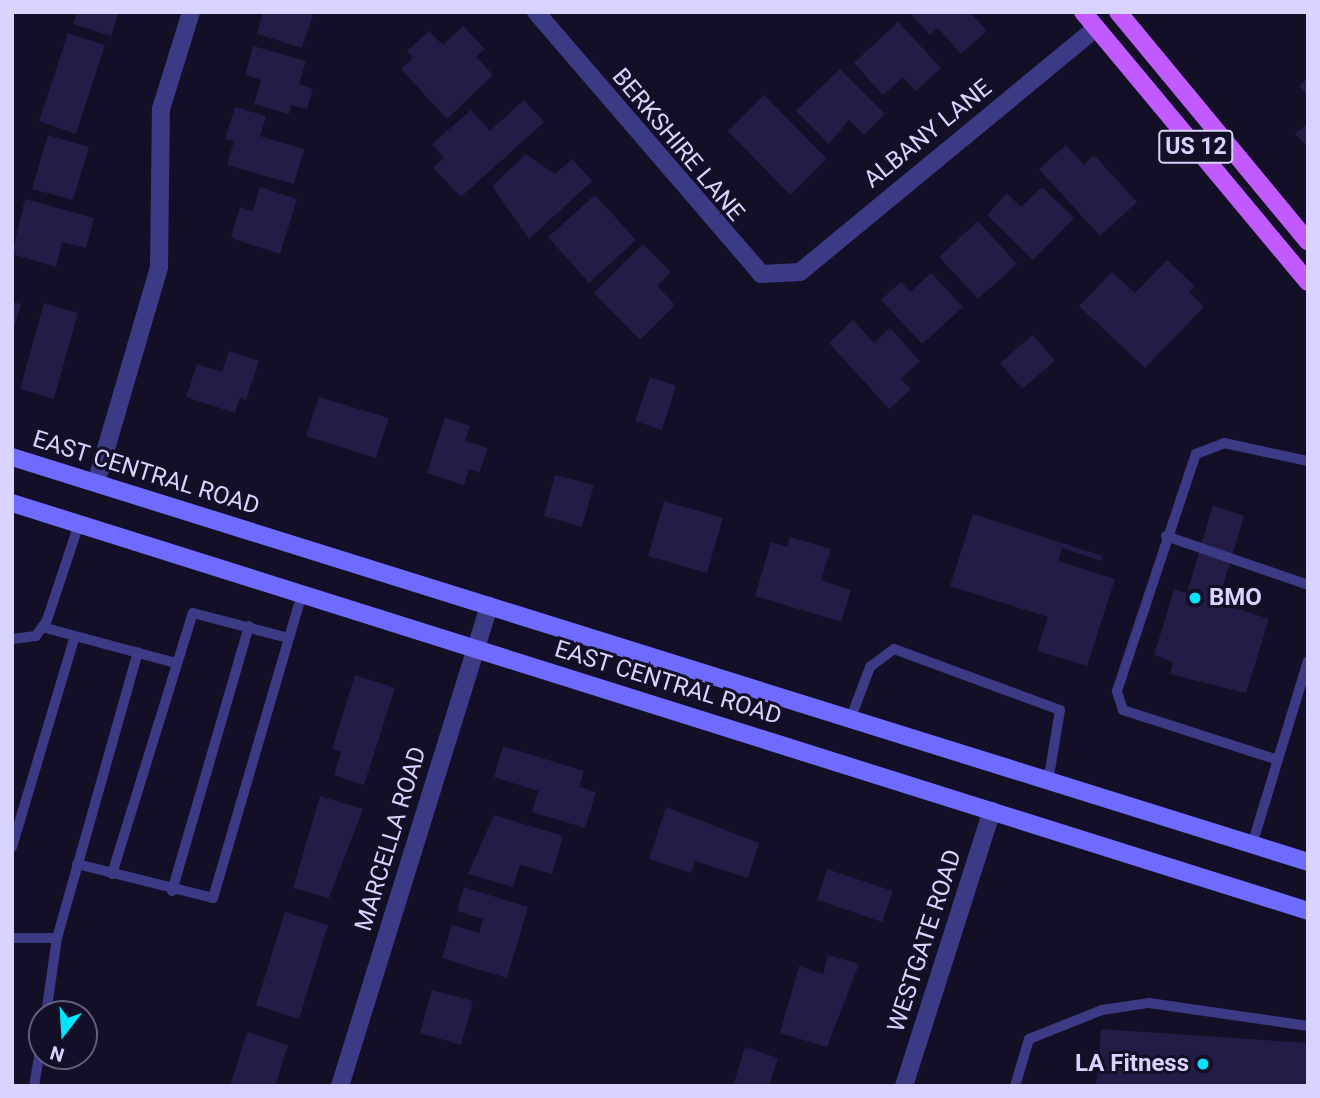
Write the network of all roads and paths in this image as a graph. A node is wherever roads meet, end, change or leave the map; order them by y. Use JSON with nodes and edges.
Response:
{"nodes":[{"id":1,"x":191,"y":12,"type":"edge"},
{"id":2,"x":536,"y":12,"type":"edge"},
{"id":3,"x":1083,"y":12,"type":"edge"},
{"id":4,"x":1118,"y":12,"type":"edge"},
{"id":5,"x":1087,"y":35,"type":"dead end"},
{"id":6,"x":1308,"y":242,"type":"edge"},
{"id":7,"x":800,"y":272,"type":"joint"},
{"id":8,"x":1308,"y":282,"type":"edge"},
{"id":9,"x":12,"y":457,"type":"edge"},
{"id":10,"x":1307,"y":458,"type":"edge"},
{"id":11,"x":96,"y":483,"type":"junction"},
{"id":12,"x":12,"y":503,"type":"edge"},
{"id":13,"x":79,"y":524,"type":"junction"},
{"id":14,"x":1166,"y":536,"type":"junction"},
{"id":15,"x":1308,"y":585,"type":"edge"},
{"id":16,"x":302,"y":594,"type":"junction"},
{"id":17,"x":489,"y":606,"type":"junction"},
{"id":18,"x":249,"y":626,"type":"junction"},
{"id":19,"x":42,"y":627,"type":"junction"},
{"id":20,"x":75,"y":636,"type":"junction"},
{"id":21,"x":288,"y":638,"type":"junction"},
{"id":22,"x":12,"y":639,"type":"edge"},
{"id":23,"x":475,"y":649,"type":"junction"},
{"id":24,"x":138,"y":652,"type":"junction"},
{"id":25,"x":1308,"y":662,"type":"edge"},
{"id":26,"x":175,"y":663,"type":"junction"},
{"id":27,"x":850,"y":720,"type":"junction"},
{"id":28,"x":1278,"y":760,"type":"junction"},
{"id":29,"x":1048,"y":782,"type":"junction"},
{"id":30,"x":992,"y":811,"type":"junction"},
{"id":31,"x":1252,"y":845,"type":"junction"},
{"id":32,"x":12,"y":847,"type":"edge"},
{"id":33,"x":1308,"y":862,"type":"edge"},
{"id":34,"x":77,"y":864,"type":"junction"},
{"id":35,"x":112,"y":874,"type":"junction"},
{"id":36,"x":172,"y":891,"type":"junction"},
{"id":37,"x":1308,"y":911,"type":"edge"},
{"id":38,"x":12,"y":938,"type":"edge"},
{"id":39,"x":57,"y":938,"type":"junction"},
{"id":40,"x":48,"y":1000,"type":"edge"},
{"id":41,"x":1308,"y":1026,"type":"edge"},
{"id":42,"x":340,"y":1086,"type":"edge"},
{"id":43,"x":904,"y":1086,"type":"edge"},
{"id":44,"x":1015,"y":1086,"type":"edge"}],
"edges":[{"from":1,"to":11,"type":"street"},
{"from":2,"to":7,"type":"street","name":"BERKSHIRE LANE"},
{"from":3,"to":8,"type":"main road","number":"US 12"},
{"from":4,"to":6,"type":"main road","number":"US 12"},
{"from":5,"to":7,"type":"street","name":"ALBANY LANE"},
{"from":9,"to":11,"type":"main road","name":"EAST CENTRAL ROAD"},
{"from":10,"to":14,"type":"lane"},
{"from":11,"to":17,"type":"main road","name":"EAST CENTRAL ROAD"},
{"from":12,"to":13,"type":"main road","name":"EAST CENTRAL ROAD"},
{"from":13,"to":16,"type":"main road","name":"EAST CENTRAL ROAD"},
{"from":13,"to":19,"type":"lane"},
{"from":14,"to":15,"type":"lane"},
{"from":14,"to":28,"type":"lane"},
{"from":16,"to":21,"type":"lane"},
{"from":16,"to":23,"type":"main road","name":"EAST CENTRAL ROAD"},
{"from":17,"to":23,"type":"street","name":"MARCELLA ROAD"},
{"from":17,"to":27,"type":"main road","name":"EAST CENTRAL ROAD"},
{"from":18,"to":21,"type":"lane"},
{"from":18,"to":26,"type":"lane"},
{"from":18,"to":36,"type":"lane"},
{"from":19,"to":20,"type":"lane"},
{"from":19,"to":22,"type":"lane"},
{"from":20,"to":24,"type":"lane"},
{"from":20,"to":32,"type":"lane"},
{"from":21,"to":36,"type":"lane"},
{"from":23,"to":30,"type":"main road","name":"EAST CENTRAL ROAD"},
{"from":23,"to":42,"type":"street","name":"MARCELLA ROAD"},
{"from":24,"to":26,"type":"lane"},
{"from":24,"to":34,"type":"lane"},
{"from":25,"to":28,"type":"lane"},
{"from":26,"to":35,"type":"lane"},
{"from":27,"to":29,"type":"main road","name":"EAST CENTRAL ROAD"},
{"from":27,"to":29,"type":"lane"},
{"from":28,"to":31,"type":"lane"},
{"from":29,"to":31,"type":"main road","name":"EAST CENTRAL ROAD"},
{"from":30,"to":37,"type":"main road","name":"EAST CENTRAL ROAD"},
{"from":30,"to":43,"type":"street","name":"WESTGATE ROAD"},
{"from":31,"to":33,"type":"main road","name":"EAST CENTRAL ROAD"},
{"from":34,"to":35,"type":"lane"},
{"from":34,"to":39,"type":"lane"},
{"from":35,"to":36,"type":"lane"},
{"from":38,"to":39,"type":"lane"},
{"from":39,"to":40,"type":"lane"},
{"from":41,"to":44,"type":"lane"}]}
